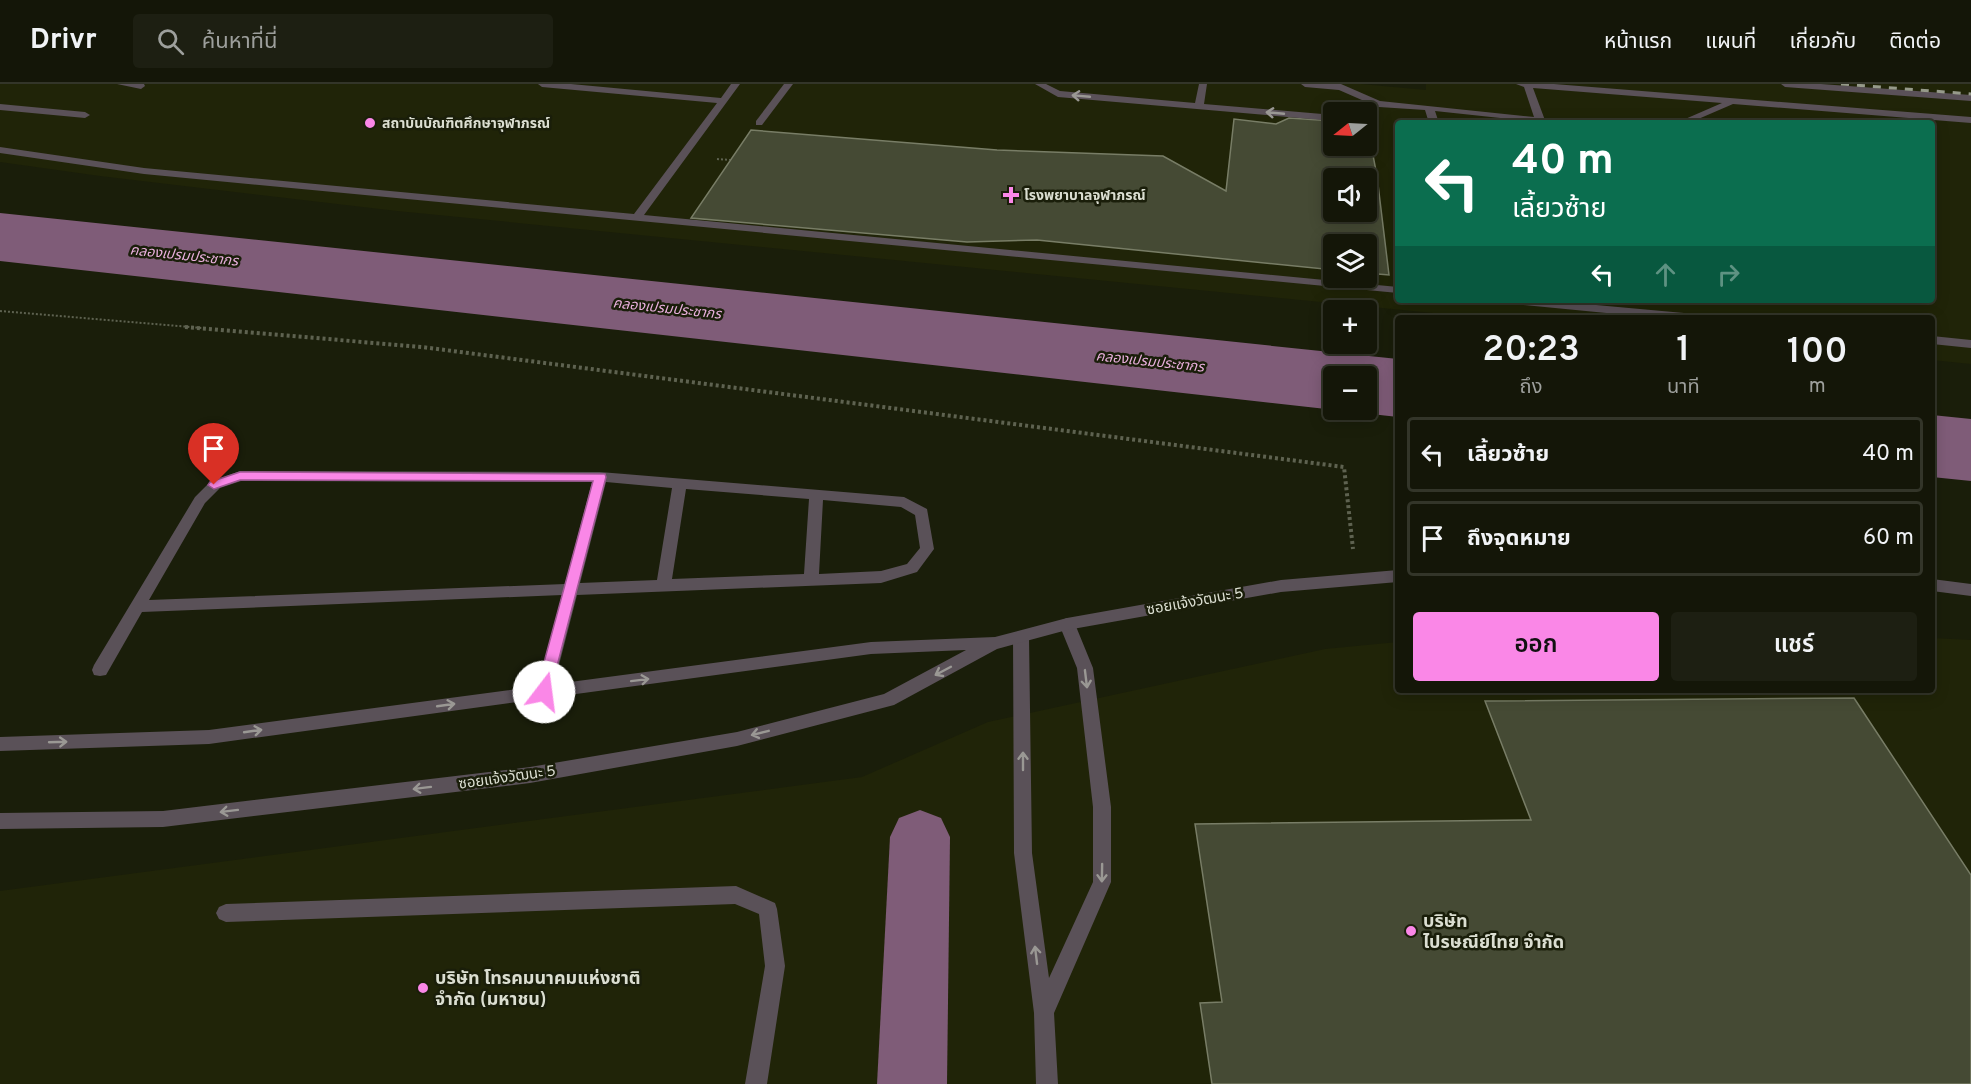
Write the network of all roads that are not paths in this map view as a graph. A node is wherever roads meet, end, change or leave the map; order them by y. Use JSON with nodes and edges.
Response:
{"nodes":[{"id":1,"x":121,"y":84,"type":"edge"},
{"id":2,"x":543,"y":84,"type":"edge"},
{"id":3,"x":736,"y":84,"type":"edge"},
{"id":4,"x":789,"y":84,"type":"edge"},
{"id":5,"x":1040,"y":84,"type":"edge"},
{"id":6,"x":1203,"y":84,"type":"edge"},
{"id":7,"x":1305,"y":84,"type":"edge"},
{"id":8,"x":1520,"y":84,"type":"edge"},
{"id":9,"x":1785,"y":84,"type":"edge"},
{"id":10,"x":1528,"y":85,"type":"edge"},
{"id":11,"x":141,"y":86,"type":"dead end"},
{"id":12,"x":1971,"y":98,"type":"edge"},
{"id":13,"x":723,"y":101,"type":"junction"},
{"id":14,"x":1731,"y":102,"type":"junction"},
{"id":15,"x":1378,"y":104,"type":"joint"},
{"id":16,"x":0,"y":107,"type":"edge"},
{"id":17,"x":1199,"y":107,"type":"junction"},
{"id":18,"x":1429,"y":108,"type":"junction"},
{"id":19,"x":85,"y":116,"type":"dead end"},
{"id":20,"x":1323,"y":117,"type":"edge"},
{"id":21,"x":1433,"y":120,"type":"edge"},
{"id":22,"x":1531,"y":120,"type":"edge"},
{"id":23,"x":1540,"y":120,"type":"edge"},
{"id":24,"x":1688,"y":120,"type":"edge"},
{"id":25,"x":1971,"y":120,"type":"edge"},
{"id":26,"x":759,"y":123,"type":"dead end"},
{"id":27,"x":0,"y":150,"type":"edge"},
{"id":28,"x":637,"y":218,"type":"junction"},
{"id":29,"x":1395,"y":290,"type":"edge"},
{"id":30,"x":1537,"y":303,"type":"edge"},
{"id":31,"x":1603,"y":309,"type":"edge"},
{"id":32,"x":1664,"y":315,"type":"edge"},
{"id":33,"x":1935,"y":340,"type":"edge"},
{"id":34,"x":1971,"y":344,"type":"edge"},
{"id":35,"x":600,"y":477,"type":"junction"},
{"id":36,"x":680,"y":484,"type":"junction"},
{"id":37,"x":816,"y":497,"type":"junction"},
{"id":38,"x":1395,"y":576,"type":"edge"},
{"id":39,"x":811,"y":581,"type":"junction"},
{"id":40,"x":664,"y":585,"type":"junction"},
{"id":41,"x":1935,"y":585,"type":"edge"},
{"id":42,"x":572,"y":587,"type":"junction"},
{"id":43,"x":1971,"y":590,"type":"edge"},
{"id":44,"x":140,"y":606,"type":"junction"},
{"id":45,"x":1067,"y":624,"type":"junction"},
{"id":46,"x":1021,"y":637,"type":"junction"},
{"id":47,"x":995,"y":643,"type":"junction"},
{"id":48,"x":100,"y":670,"type":"dead end"},
{"id":49,"x":544,"y":692,"type":"junction"},
{"id":50,"x":0,"y":744,"type":"edge"},
{"id":51,"x":0,"y":821,"type":"edge"},
{"id":52,"x":226,"y":913,"type":"dead end"},
{"id":53,"x":1044,"y":1013,"type":"junction"},
{"id":54,"x":756,"y":1084,"type":"edge"},
{"id":55,"x":1047,"y":1084,"type":"edge"}],
"edges":[{"from":1,"to":11,"type":"street"},
{"from":2,"to":13,"type":"street"},
{"from":3,"to":13,"type":"street"},
{"from":4,"to":26,"type":"street"},
{"from":17,"to":5,"type":"street","one_way":true},
{"from":6,"to":17,"type":"street"},
{"from":7,"to":15,"type":"street"},
{"from":8,"to":10,"type":"street"},
{"from":9,"to":12,"type":"street"},
{"from":10,"to":14,"type":"street"},
{"from":10,"to":23,"type":"street"},
{"from":13,"to":28,"type":"street"},
{"from":14,"to":24,"type":"street"},
{"from":14,"to":25,"type":"street"},
{"from":15,"to":18,"type":"street"},
{"from":16,"to":19,"type":"street"},
{"from":20,"to":17,"type":"street","one_way":true},
{"from":18,"to":21,"type":"street"},
{"from":18,"to":22,"type":"street"},
{"from":27,"to":28,"type":"street"},
{"from":28,"to":29,"type":"street"},
{"from":30,"to":31,"type":"street"},
{"from":31,"to":32,"type":"street"},
{"from":33,"to":34,"type":"street"},
{"from":35,"to":36,"type":"street"},
{"from":35,"to":42,"type":"street"},
{"from":35,"to":44,"type":"street"},
{"from":36,"to":37,"type":"street"},
{"from":36,"to":40,"type":"street"},
{"from":37,"to":39,"type":"street"},
{"from":37,"to":39,"type":"street"},
{"from":38,"to":45,"type":"street","name":"ซอยแจ้งวัฒนะ 5"},
{"from":39,"to":40,"type":"street"},
{"from":40,"to":42,"type":"street"},
{"from":41,"to":43,"type":"street"},
{"from":42,"to":44,"type":"street"},
{"from":42,"to":49,"type":"street"},
{"from":44,"to":48,"type":"street"},
{"from":45,"to":46,"type":"street","name":"ซอยแจ้งวัฒนะ 5"},
{"from":45,"to":53,"type":"street","one_way":true},
{"from":46,"to":47,"type":"street","name":"ซอยแจ้งวัฒนะ 5"},
{"from":53,"to":46,"type":"street","one_way":true},
{"from":49,"to":47,"type":"street","name":"ซอยแจ้งวัฒนะ 5","one_way":true},
{"from":47,"to":51,"type":"street","name":"ซอยแจ้งวัฒนะ 5","one_way":true},
{"from":50,"to":49,"type":"street","name":"ซอยแจ้งวัฒนะ 5","one_way":true},
{"from":52,"to":54,"type":"street"},
{"from":53,"to":55,"type":"street"}]}
